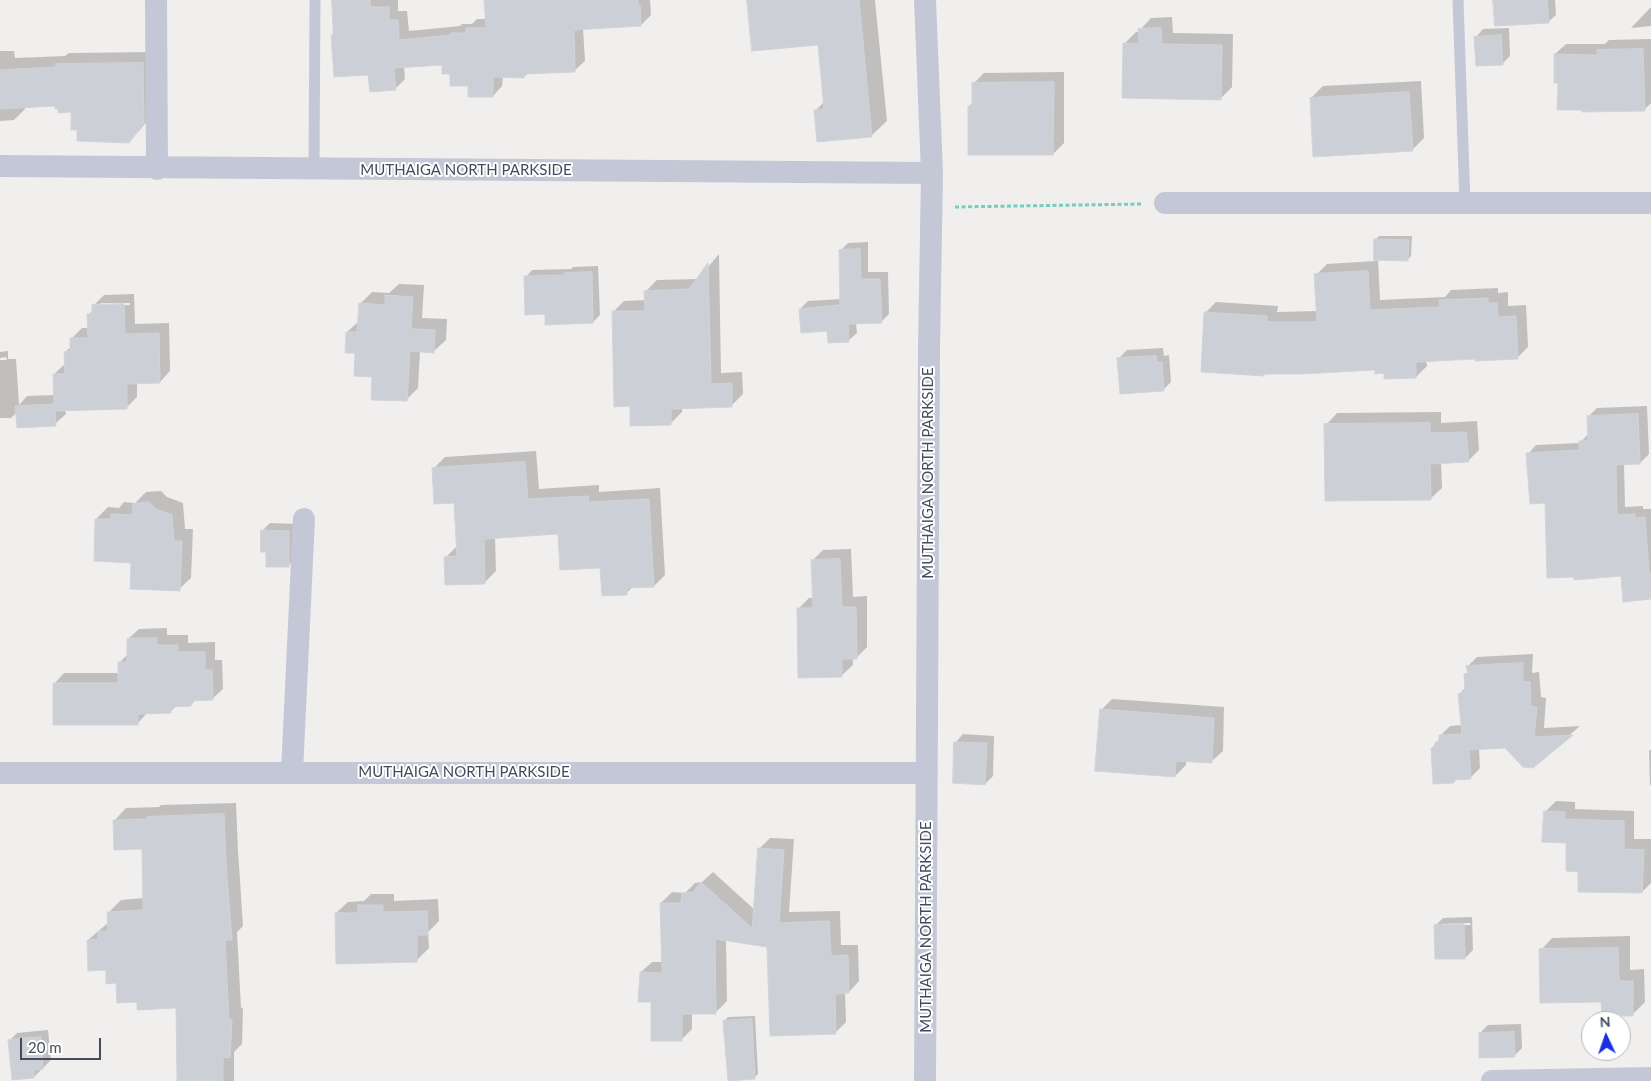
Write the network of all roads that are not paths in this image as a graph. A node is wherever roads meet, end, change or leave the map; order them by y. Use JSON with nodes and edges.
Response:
{"nodes":[{"id":1,"x":156,"y":0,"type":"edge"},
{"id":2,"x":315,"y":0,"type":"edge"},
{"id":3,"x":924,"y":0,"type":"edge"},
{"id":4,"x":1458,"y":0,"type":"edge"},
{"id":5,"x":0,"y":166,"type":"edge"},
{"id":6,"x":157,"y":168,"type":"junction"},
{"id":7,"x":314,"y":169,"type":"junction"},
{"id":8,"x":932,"y":173,"type":"junction"},
{"id":9,"x":1164,"y":203,"type":"road end"},
{"id":10,"x":1465,"y":203,"type":"junction"},
{"id":11,"x":1651,"y":203,"type":"edge"},
{"id":12,"x":304,"y":520,"type":"dead end"},
{"id":13,"x":292,"y":772,"type":"junction"},
{"id":14,"x":0,"y":773,"type":"edge"},
{"id":15,"x":927,"y":773,"type":"junction"},
{"id":16,"x":1651,"y":1078,"type":"edge"},
{"id":17,"x":925,"y":1081,"type":"edge"},
{"id":18,"x":1492,"y":1081,"type":"edge"}],
"edges":[{"from":1,"to":6,"type":"street"},
{"from":2,"to":7,"type":"lane"},
{"from":3,"to":8,"type":"street","name":"MUTHAIGA NORTH PARKSIDE"},
{"from":4,"to":10,"type":"lane"},
{"from":5,"to":6,"type":"street","name":"MUTHAIGA NORTH PARKSIDE"},
{"from":6,"to":7,"type":"street","name":"MUTHAIGA NORTH PARKSIDE"},
{"from":7,"to":8,"type":"street","name":"MUTHAIGA NORTH PARKSIDE"},
{"from":8,"to":15,"type":"street","name":"MUTHAIGA NORTH PARKSIDE"},
{"from":9,"to":10,"type":"street"},
{"from":10,"to":11,"type":"street"},
{"from":12,"to":13,"type":"street"},
{"from":13,"to":14,"type":"street","name":"MUTHAIGA NORTH PARKSIDE"},
{"from":13,"to":15,"type":"street","name":"MUTHAIGA NORTH PARKSIDE"},
{"from":15,"to":17,"type":"street","name":"MUTHAIGA NORTH PARKSIDE"},
{"from":16,"to":18,"type":"street"}]}
